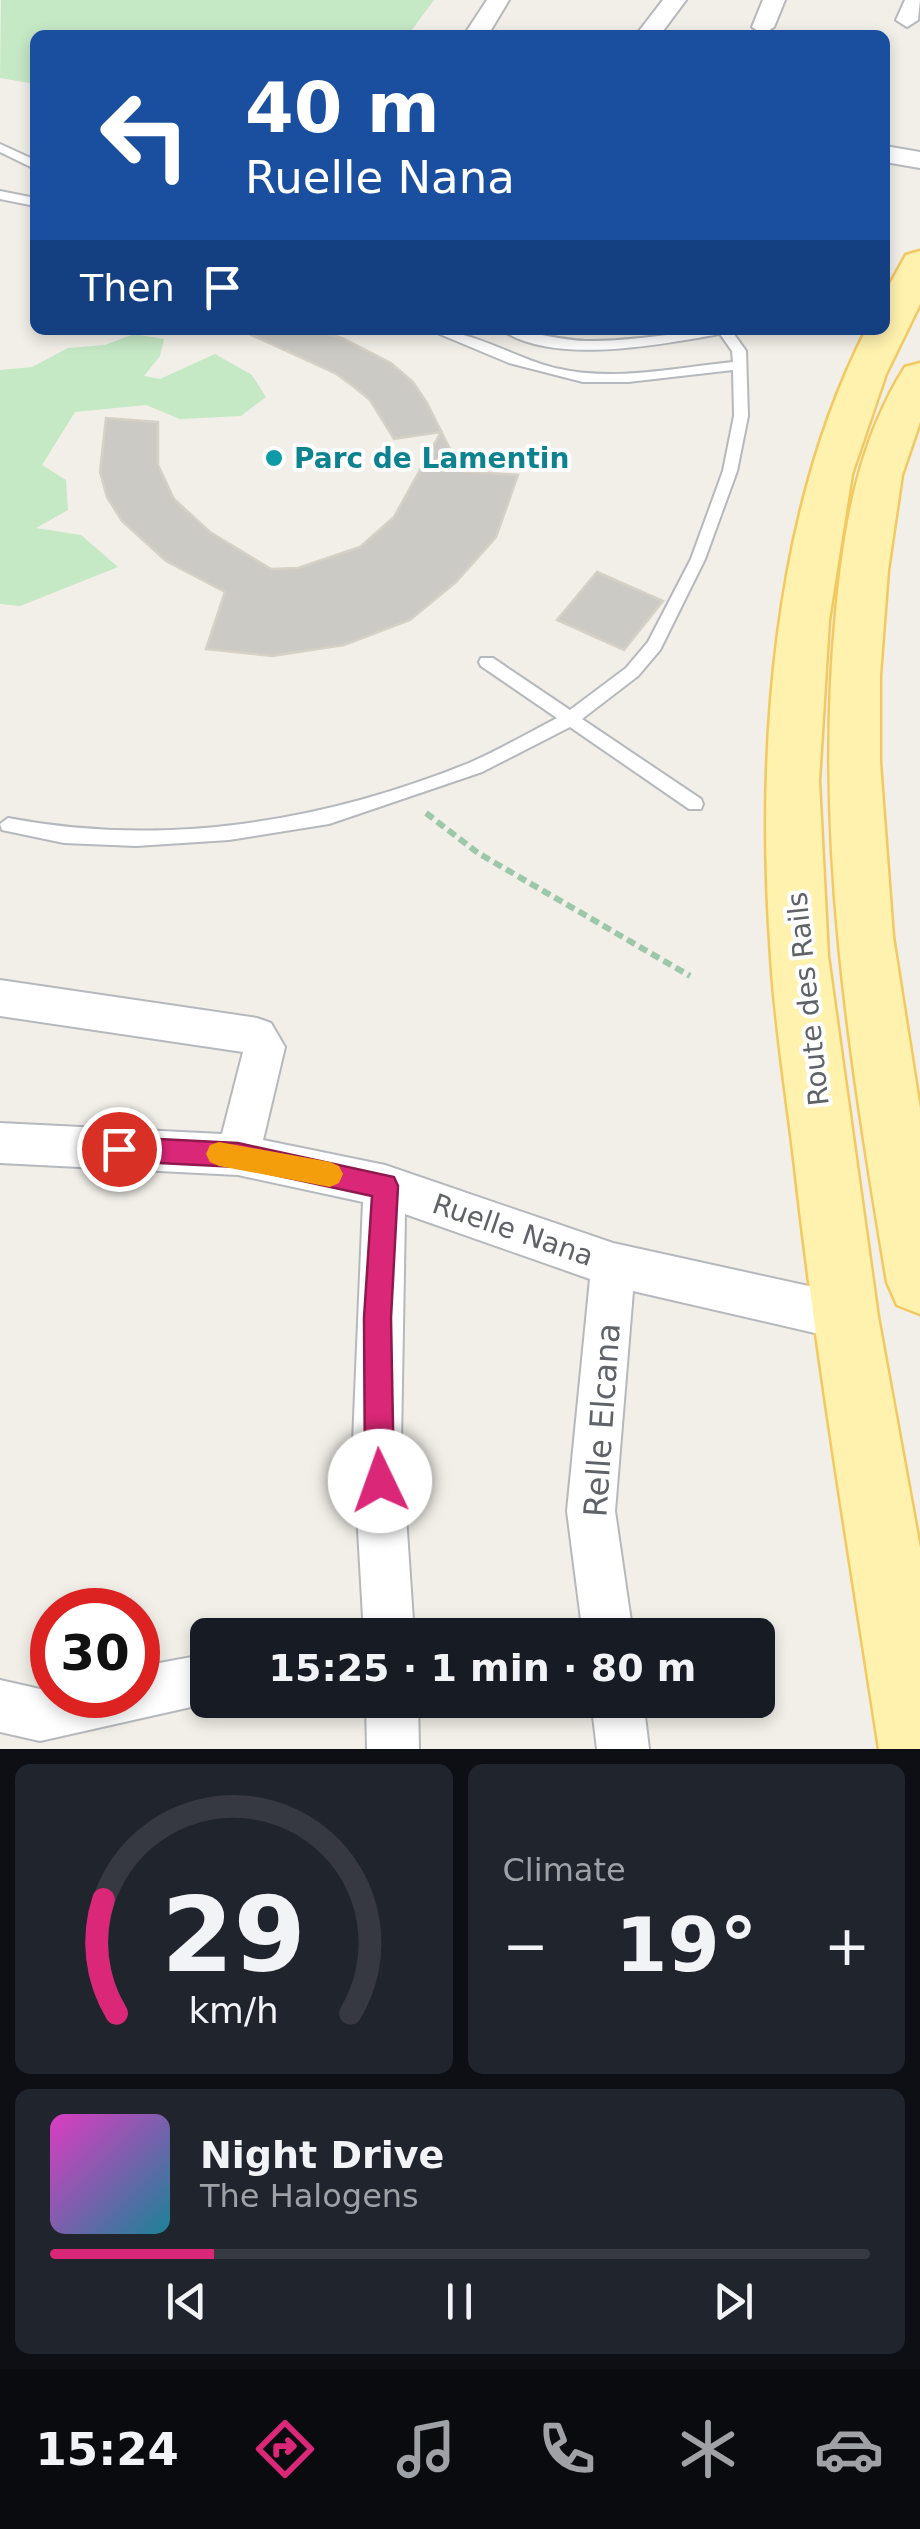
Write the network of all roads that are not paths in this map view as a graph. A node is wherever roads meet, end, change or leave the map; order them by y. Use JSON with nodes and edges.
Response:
{"nodes":[{"id":1,"x":498,"y":0,"type":"edge"},
{"id":2,"x":675,"y":0,"type":"edge"},
{"id":3,"x":774,"y":0,"type":"edge"},
{"id":4,"x":764,"y":27,"type":"dead end"},
{"id":5,"x":479,"y":30,"type":"edge"},
{"id":6,"x":652,"y":30,"type":"edge"},
{"id":7,"x":0,"y":148,"type":"edge"},
{"id":8,"x":890,"y":155,"type":"edge"},
{"id":9,"x":920,"y":160,"type":"edge"},
{"id":10,"x":30,"y":163,"type":"edge"},
{"id":11,"x":0,"y":195,"type":"edge"},
{"id":12,"x":30,"y":201,"type":"edge"},
{"id":13,"x":920,"y":263,"type":"edge"},
{"id":14,"x":890,"y":324,"type":"edge"},
{"id":15,"x":450,"y":335,"type":"edge"},
{"id":16,"x":522,"y":335,"type":"edge"},
{"id":17,"x":694,"y":335,"type":"edge"},
{"id":18,"x":726,"y":335,"type":"edge"},
{"id":19,"x":884,"y":335,"type":"edge"},
{"id":20,"x":740,"y":366,"type":"junction"},
{"id":21,"x":920,"y":378,"type":"edge"},
{"id":22,"x":487,"y":662,"type":"dead end"},
{"id":23,"x":569,"y":720,"type":"junction"},
{"id":24,"x":695,"y":804,"type":"dead end"},
{"id":25,"x":8,"y":826,"type":"dead end"},
{"id":26,"x":0,"y":998,"type":"edge"},
{"id":27,"x":0,"y":1143,"type":"edge"},
{"id":28,"x":907,"y":1151,"type":"edge"},
{"id":29,"x":238,"y":1155,"type":"junction"},
{"id":30,"x":385,"y":1186,"type":"junction"},
{"id":31,"x":612,"y":1265,"type":"junction"},
{"id":32,"x":920,"y":1282,"type":"edge"},
{"id":33,"x":845,"y":1317,"type":"junction"},
{"id":34,"x":388,"y":1618,"type":"edge"},
{"id":35,"x":606,"y":1618,"type":"edge"},
{"id":36,"x":190,"y":1683,"type":"edge"},
{"id":37,"x":160,"y":1689,"type":"edge"},
{"id":38,"x":392,"y":1718,"type":"edge"},
{"id":39,"x":619,"y":1718,"type":"edge"},
{"id":40,"x":393,"y":1749,"type":"edge"},
{"id":41,"x":623,"y":1749,"type":"edge"},
{"id":42,"x":918,"y":1749,"type":"edge"}],
"edges":[{"from":1,"to":5,"type":"street"},
{"from":2,"to":6,"type":"street"},
{"from":3,"to":4,"type":"street"},
{"from":7,"to":10,"type":"lane"},
{"from":8,"to":9,"type":"street"},
{"from":11,"to":12,"type":"lane"},
{"from":13,"to":14,"type":"main road","name":"Route des Rails"},
{"from":15,"to":20,"type":"lane"},
{"from":16,"to":17,"type":"lane"},
{"from":18,"to":20,"type":"lane"},
{"from":19,"to":33,"type":"main road","name":"Route des Rails"},
{"from":20,"to":23,"type":"lane"},
{"from":21,"to":28,"type":"main road"},
{"from":22,"to":23,"type":"lane"},
{"from":23,"to":24,"type":"lane"},
{"from":23,"to":25,"type":"lane"},
{"from":26,"to":29,"type":"street"},
{"from":27,"to":29,"type":"street","name":"Ruelle Nana"},
{"from":28,"to":32,"type":"main road"},
{"from":29,"to":30,"type":"street","name":"Ruelle Nana"},
{"from":30,"to":31,"type":"street","name":"Ruelle Nana"},
{"from":30,"to":34,"type":"street"},
{"from":31,"to":33,"type":"street","name":"Ruelle Nana"},
{"from":31,"to":35,"type":"street","name":"Relle Elcana"},
{"from":33,"to":42,"type":"main road","name":"Route des Rails"},
{"from":36,"to":37,"type":"street"},
{"from":38,"to":40,"type":"street"},
{"from":39,"to":41,"type":"street"}]}
